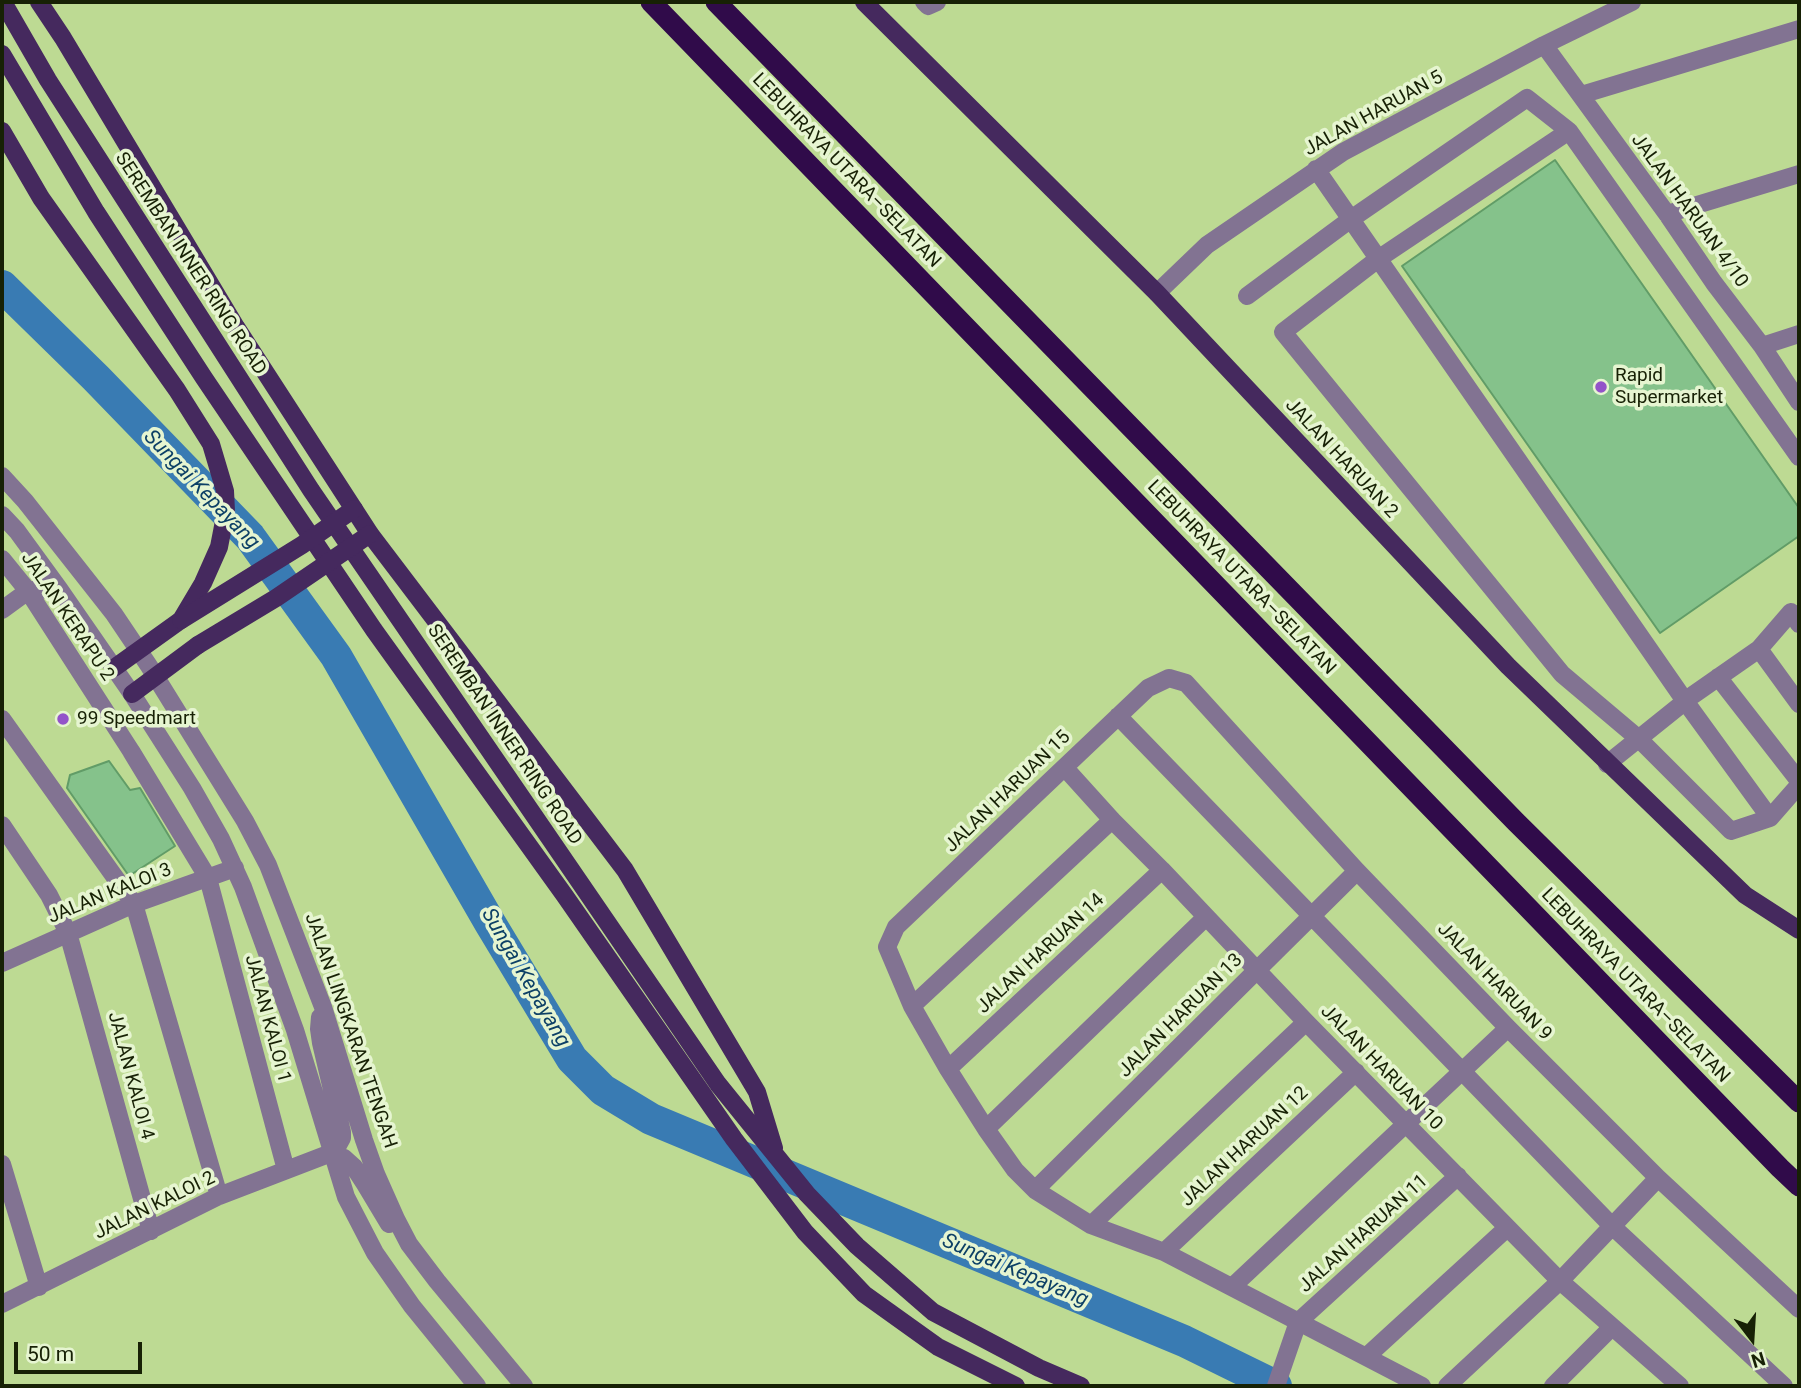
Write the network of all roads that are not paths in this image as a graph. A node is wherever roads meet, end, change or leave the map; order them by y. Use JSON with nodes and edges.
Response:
{"nodes":[{"id":1,"x":3,"y":2,"type":"edge"},
{"id":2,"x":39,"y":2,"type":"edge"},
{"id":3,"x":651,"y":2,"type":"edge"},
{"id":4,"x":716,"y":2,"type":"edge"},
{"id":5,"x":864,"y":2,"type":"edge"},
{"id":6,"x":925,"y":2,"type":"edge"},
{"id":7,"x":937,"y":2,"type":"edge"},
{"id":8,"x":1632,"y":2,"type":"edge"},
{"id":9,"x":1799,"y":29,"type":"edge"},
{"id":10,"x":1545,"y":45,"type":"junction"},
{"id":11,"x":2,"y":54,"type":"edge"},
{"id":12,"x":1581,"y":95,"type":"junction"},
{"id":13,"x":2,"y":131,"type":"edge"},
{"id":14,"x":1569,"y":131,"type":"junction"},
{"id":15,"x":1316,"y":169,"type":"junction"},
{"id":16,"x":1799,"y":174,"type":"edge"},
{"id":17,"x":1667,"y":214,"type":"junction"},
{"id":18,"x":1351,"y":219,"type":"junction"},
{"id":19,"x":1378,"y":259,"type":"junction"},
{"id":20,"x":1157,"y":293,"type":"junction"},
{"id":21,"x":1247,"y":296,"type":"dead end"},
{"id":22,"x":1799,"y":334,"type":"edge"},
{"id":23,"x":1762,"y":346,"type":"junction"},
{"id":24,"x":1799,"y":402,"type":"edge"},
{"id":25,"x":1799,"y":457,"type":"edge"},
{"id":26,"x":2,"y":476,"type":"edge"},
{"id":27,"x":354,"y":509,"type":"junction"},
{"id":28,"x":2,"y":515,"type":"edge"},
{"id":29,"x":370,"y":534,"type":"junction"},
{"id":30,"x":2,"y":559,"type":"edge"},
{"id":31,"x":60,"y":590,"type":"junction"},
{"id":32,"x":28,"y":591,"type":"junction"},
{"id":33,"x":2,"y":610,"type":"edge"},
{"id":34,"x":1797,"y":613,"type":"edge"},
{"id":35,"x":181,"y":620,"type":"junction"},
{"id":36,"x":1759,"y":649,"type":"junction"},
{"id":37,"x":139,"y":651,"type":"junction"},
{"id":38,"x":114,"y":668,"type":"junction"},
{"id":39,"x":156,"y":677,"type":"junction"},
{"id":40,"x":1718,"y":677,"type":"junction"},
{"id":41,"x":1169,"y":678,"type":"joint"},
{"id":42,"x":132,"y":694,"type":"junction"},
{"id":43,"x":1685,"y":701,"type":"junction"},
{"id":44,"x":1799,"y":704,"type":"edge"},
{"id":45,"x":1118,"y":716,"type":"junction"},
{"id":46,"x":2,"y":719,"type":"edge"},
{"id":47,"x":1639,"y":739,"type":"junction"},
{"id":48,"x":1607,"y":764,"type":"junction"},
{"id":49,"x":1065,"y":768,"type":"junction"},
{"id":50,"x":1799,"y":783,"type":"edge"},
{"id":51,"x":1770,"y":818,"type":"junction"},
{"id":52,"x":1112,"y":820,"type":"junction"},
{"id":53,"x":2,"y":825,"type":"edge"},
{"id":54,"x":235,"y":868,"type":"junction"},
{"id":55,"x":1162,"y":870,"type":"junction"},
{"id":56,"x":1357,"y":871,"type":"junction"},
{"id":57,"x":208,"y":878,"type":"junction"},
{"id":58,"x":134,"y":904,"type":"junction"},
{"id":59,"x":1206,"y":916,"type":"junction"},
{"id":60,"x":1311,"y":916,"type":"junction"},
{"id":61,"x":1799,"y":930,"type":"edge"},
{"id":62,"x":68,"y":933,"type":"junction"},
{"id":63,"x":2,"y":963,"type":"edge"},
{"id":64,"x":1258,"y":970,"type":"junction"},
{"id":65,"x":912,"y":1006,"type":"junction"},
{"id":66,"x":323,"y":1007,"type":"junction"},
{"id":67,"x":1306,"y":1022,"type":"junction"},
{"id":68,"x":1508,"y":1028,"type":"junction"},
{"id":69,"x":948,"y":1069,"type":"junction"},
{"id":70,"x":1462,"y":1071,"type":"junction"},
{"id":71,"x":1356,"y":1072,"type":"junction"},
{"id":72,"x":1799,"y":1102,"type":"edge"},
{"id":73,"x":1405,"y":1124,"type":"junction"},
{"id":74,"x":986,"y":1129,"type":"junction"},
{"id":75,"x":331,"y":1153,"type":"junction"},
{"id":76,"x":777,"y":1158,"type":"junction"},
{"id":77,"x":2,"y":1166,"type":"edge"},
{"id":78,"x":286,"y":1170,"type":"junction"},
{"id":79,"x":1458,"y":1176,"type":"junction"},
{"id":80,"x":1658,"y":1178,"type":"junction"},
{"id":81,"x":1799,"y":1186,"type":"edge"},
{"id":82,"x":1035,"y":1190,"type":"junction"},
{"id":83,"x":219,"y":1196,"type":"junction"},
{"id":84,"x":1091,"y":1225,"type":"junction"},
{"id":85,"x":1612,"y":1226,"type":"junction"},
{"id":86,"x":1507,"y":1228,"type":"junction"},
{"id":87,"x":150,"y":1231,"type":"junction"},
{"id":88,"x":410,"y":1244,"type":"junction"},
{"id":89,"x":1164,"y":1252,"type":"junction"},
{"id":90,"x":1560,"y":1281,"type":"junction"},
{"id":91,"x":38,"y":1287,"type":"junction"},
{"id":92,"x":1232,"y":1287,"type":"junction"},
{"id":93,"x":2,"y":1304,"type":"edge"},
{"id":94,"x":1799,"y":1309,"type":"edge"},
{"id":95,"x":1298,"y":1322,"type":"junction"},
{"id":96,"x":1612,"y":1327,"type":"junction"},
{"id":97,"x":1366,"y":1357,"type":"junction"},
{"id":98,"x":1668,"y":1383,"type":"edge"},
{"id":99,"x":477,"y":1386,"type":"edge"},
{"id":100,"x":524,"y":1386,"type":"edge"},
{"id":101,"x":1016,"y":1386,"type":"edge"},
{"id":102,"x":1081,"y":1386,"type":"edge"},
{"id":103,"x":1276,"y":1386,"type":"edge"},
{"id":104,"x":1422,"y":1386,"type":"edge"},
{"id":105,"x":1447,"y":1386,"type":"edge"},
{"id":106,"x":1553,"y":1386,"type":"edge"},
{"id":107,"x":1784,"y":1386,"type":"edge"}],
"edges":[{"from":1,"to":76,"type":"main road","name":"SEREMBAN INNER RING ROAD"},
{"from":2,"to":27,"type":"main road"},
{"from":3,"to":81,"type":"highway","name":"LEBUHRAYA UTARA–SELATAN"},
{"from":4,"to":72,"type":"highway","name":"LEBUHRAYA UTARA–SELATAN"},
{"from":5,"to":20,"type":"main road","name":"JALAN HARUAN 2"},
{"from":6,"to":7,"type":"street"},
{"from":8,"to":10,"type":"street","name":"JALAN HARUAN 5"},
{"from":9,"to":12,"type":"street"},
{"from":10,"to":12,"type":"street","name":"JALAN HARUAN 4/10"},
{"from":10,"to":15,"type":"street","name":"JALAN HARUAN 5"},
{"from":11,"to":101,"type":"main road"},
{"from":12,"to":17,"type":"street","name":"JALAN HARUAN 4/10"},
{"from":13,"to":35,"type":"main road"},
{"from":14,"to":18,"type":"street"},
{"from":14,"to":19,"type":"street"},
{"from":14,"to":25,"type":"street"},
{"from":15,"to":18,"type":"street"},
{"from":15,"to":20,"type":"street","name":"JALAN HARUAN 5"},
{"from":16,"to":17,"type":"street"},
{"from":17,"to":23,"type":"street","name":"JALAN HARUAN 4/10"},
{"from":18,"to":19,"type":"street"},
{"from":18,"to":21,"type":"street"},
{"from":19,"to":43,"type":"street"},
{"from":19,"to":47,"type":"street"},
{"from":20,"to":48,"type":"main road","name":"JALAN HARUAN 2"},
{"from":22,"to":23,"type":"street"},
{"from":23,"to":24,"type":"street","name":"JALAN HARUAN 4/10"},
{"from":26,"to":37,"type":"street","name":"JALAN LINGKARAN TENGAH"},
{"from":27,"to":29,"type":"main road"},
{"from":27,"to":35,"type":"main road","bridge":true},
{"from":28,"to":31,"type":"street"},
{"from":29,"to":39,"type":"main road","bridge":true},
{"from":29,"to":76,"type":"main road"},
{"from":30,"to":32,"type":"street","name":"JALAN KERAPU 2"},
{"from":31,"to":32,"type":"street"},
{"from":31,"to":38,"type":"street"},
{"from":32,"to":33,"type":"street"},
{"from":32,"to":57,"type":"street","name":"JALAN KERAPU 2"},
{"from":34,"to":36,"type":"street"},
{"from":35,"to":37,"type":"main road"},
{"from":36,"to":40,"type":"street"},
{"from":36,"to":44,"type":"street"},
{"from":37,"to":38,"type":"main road"},
{"from":37,"to":39,"type":"street","name":"JALAN LINGKARAN TENGAH"},
{"from":38,"to":42,"type":"street"},
{"from":39,"to":42,"type":"main road"},
{"from":39,"to":66,"type":"street","name":"JALAN LINGKARAN TENGAH"},
{"from":40,"to":43,"type":"street"},
{"from":40,"to":50,"type":"street"},
{"from":41,"to":45,"type":"street","name":"JALAN HARUAN 15"},
{"from":41,"to":56,"type":"street","name":"JALAN HARUAN 9"},
{"from":42,"to":54,"type":"street"},
{"from":43,"to":47,"type":"street"},
{"from":43,"to":51,"type":"street"},
{"from":45,"to":49,"type":"street","name":"JALAN HARUAN 15"},
{"from":45,"to":60,"type":"street"},
{"from":46,"to":58,"type":"street"},
{"from":47,"to":48,"type":"street"},
{"from":47,"to":51,"type":"street"},
{"from":48,"to":61,"type":"main road","name":"JALAN HARUAN 2"},
{"from":49,"to":52,"type":"street","name":"JALAN HARUAN 10"},
{"from":49,"to":65,"type":"street","name":"JALAN HARUAN 15"},
{"from":50,"to":51,"type":"street"},
{"from":52,"to":55,"type":"street","name":"JALAN HARUAN 10"},
{"from":52,"to":65,"type":"street"},
{"from":53,"to":62,"type":"street","name":"JALAN KALOI 4"},
{"from":54,"to":57,"type":"street","name":"JALAN KALOI 3"},
{"from":54,"to":75,"type":"street"},
{"from":55,"to":59,"type":"street","name":"JALAN HARUAN 10"},
{"from":55,"to":69,"type":"street","name":"JALAN HARUAN 14"},
{"from":56,"to":60,"type":"street","name":"JALAN HARUAN 13"},
{"from":56,"to":68,"type":"street","name":"JALAN HARUAN 9"},
{"from":57,"to":58,"type":"street","name":"JALAN KALOI 3"},
{"from":57,"to":78,"type":"street","name":"JALAN KALOI 1"},
{"from":58,"to":62,"type":"street","name":"JALAN KALOI 3"},
{"from":58,"to":83,"type":"street"},
{"from":59,"to":64,"type":"street","name":"JALAN HARUAN 10"},
{"from":59,"to":74,"type":"street"},
{"from":60,"to":64,"type":"street","name":"JALAN HARUAN 13"},
{"from":60,"to":70,"type":"street"},
{"from":62,"to":63,"type":"street","name":"JALAN KALOI 3"},
{"from":62,"to":87,"type":"street","name":"JALAN KALOI 4"},
{"from":64,"to":67,"type":"street","name":"JALAN HARUAN 10"},
{"from":64,"to":82,"type":"street","name":"JALAN HARUAN 13"},
{"from":65,"to":69,"type":"street"},
{"from":66,"to":75,"type":"street"},
{"from":66,"to":88,"type":"street","name":"JALAN LINGKARAN TENGAH"},
{"from":67,"to":71,"type":"street","name":"JALAN HARUAN 10"},
{"from":67,"to":84,"type":"street"},
{"from":68,"to":70,"type":"street"},
{"from":68,"to":80,"type":"street","name":"JALAN HARUAN 9"},
{"from":69,"to":74,"type":"street"},
{"from":70,"to":73,"type":"street"},
{"from":70,"to":85,"type":"street"},
{"from":71,"to":73,"type":"street","name":"JALAN HARUAN 10"},
{"from":71,"to":89,"type":"street","name":"JALAN HARUAN 12"},
{"from":73,"to":79,"type":"street","name":"JALAN HARUAN 10"},
{"from":73,"to":92,"type":"street"},
{"from":74,"to":82,"type":"street"},
{"from":75,"to":78,"type":"street","name":"JALAN KALOI 2"},
{"from":75,"to":88,"type":"street"},
{"from":75,"to":99,"type":"street"},
{"from":76,"to":102,"type":"main road","name":"SEREMBAN INNER RING ROAD"},
{"from":77,"to":91,"type":"street"},
{"from":78,"to":83,"type":"street","name":"JALAN KALOI 2"},
{"from":79,"to":86,"type":"street","name":"JALAN HARUAN 10"},
{"from":79,"to":95,"type":"street","name":"JALAN HARUAN 11"},
{"from":80,"to":85,"type":"street"},
{"from":80,"to":94,"type":"street","name":"JALAN HARUAN 9"},
{"from":82,"to":84,"type":"street"},
{"from":83,"to":87,"type":"street","name":"JALAN KALOI 2"},
{"from":84,"to":89,"type":"street"},
{"from":85,"to":90,"type":"street"},
{"from":85,"to":107,"type":"street"},
{"from":86,"to":90,"type":"street","name":"JALAN HARUAN 10"},
{"from":86,"to":97,"type":"street"},
{"from":87,"to":91,"type":"street","name":"JALAN KALOI 2"},
{"from":88,"to":100,"type":"street","name":"JALAN LINGKARAN TENGAH"},
{"from":89,"to":92,"type":"street"},
{"from":90,"to":96,"type":"street","name":"JALAN HARUAN 10"},
{"from":90,"to":105,"type":"street"},
{"from":91,"to":93,"type":"street","name":"JALAN KALOI 2"},
{"from":92,"to":95,"type":"street"},
{"from":95,"to":97,"type":"street"},
{"from":95,"to":103,"type":"street"},
{"from":96,"to":98,"type":"street","name":"JALAN HARUAN 10"},
{"from":96,"to":106,"type":"street"},
{"from":97,"to":104,"type":"street"}]}
